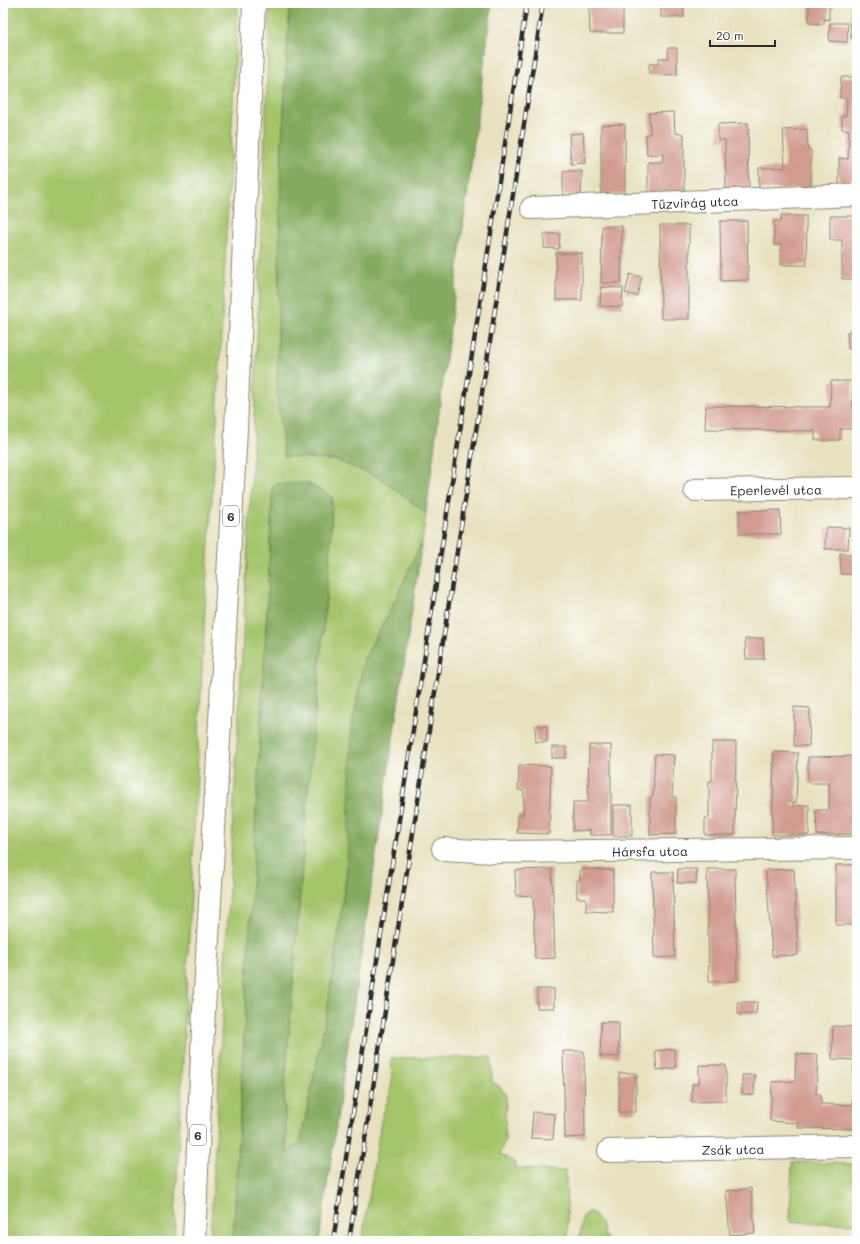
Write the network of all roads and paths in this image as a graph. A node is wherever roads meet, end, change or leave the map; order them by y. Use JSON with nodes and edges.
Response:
{"nodes":[{"id":1,"x":254,"y":3,"type":"edge"},
{"id":2,"x":857,"y":195,"type":"edge"},
{"id":3,"x":532,"y":208,"type":"dead end"},
{"id":4,"x":857,"y":488,"type":"edge"},
{"id":5,"x":695,"y":490,"type":"dead end"},
{"id":6,"x":857,"y":848,"type":"edge"},
{"id":7,"x":444,"y":849,"type":"dead end"},
{"id":8,"x":857,"y":1146,"type":"edge"},
{"id":9,"x":609,"y":1151,"type":"dead end"},
{"id":10,"x":194,"y":1241,"type":"edge"}],
"edges":[{"from":1,"to":10,"type":"main road","number":"6"},
{"from":2,"to":3,"type":"main road","name":"Tűzvirág utca"},
{"from":4,"to":5,"type":"main road","name":"Eperlevél utca"},
{"from":6,"to":7,"type":"main road","name":"Hársfa utca"},
{"from":8,"to":9,"type":"main road","name":"Zsák utca"}]}
